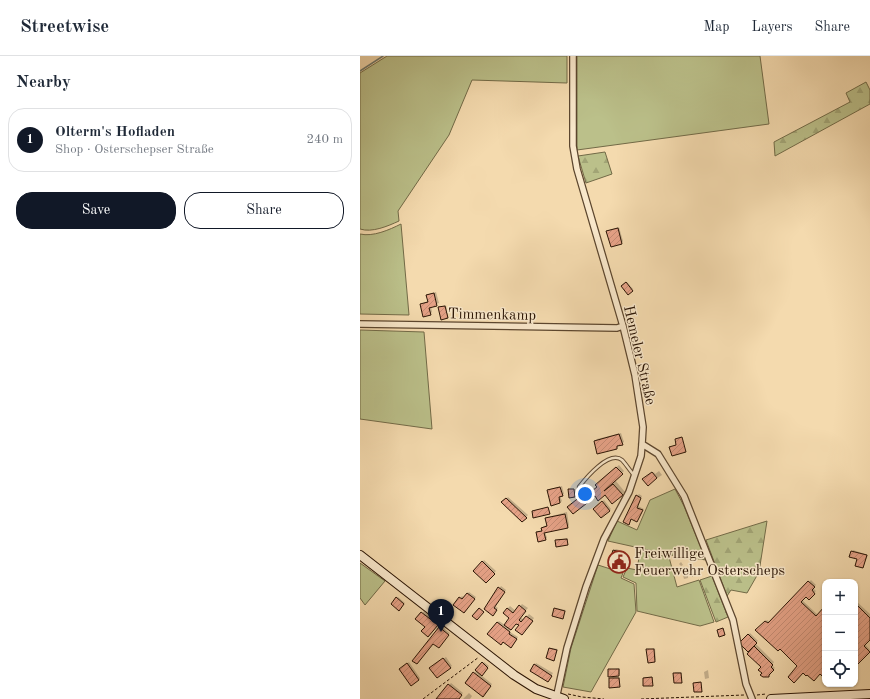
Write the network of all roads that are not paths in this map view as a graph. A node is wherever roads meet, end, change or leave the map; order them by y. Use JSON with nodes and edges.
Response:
{"nodes":[{"id":1,"x":573,"y":56,"type":"edge"},
{"id":2,"x":360,"y":324,"type":"edge"},
{"id":3,"x":623,"y":326,"type":"junction"},
{"id":4,"x":642,"y":444,"type":"junction"},
{"id":5,"x":634,"y":476,"type":"junction"},
{"id":6,"x":579,"y":487,"type":"dead end"},
{"id":7,"x":360,"y":555,"type":"edge"},
{"id":8,"x":558,"y":696,"type":"edge"},
{"id":9,"x":865,"y":696,"type":"edge"},
{"id":10,"x":752,"y":699,"type":"edge"},
{"id":11,"x":771,"y":699,"type":"edge"}],
"edges":[{"from":1,"to":3,"type":"street","name":"Hemeler Straße"},
{"from":2,"to":3,"type":"street","name":"Timmenkamp"},
{"from":3,"to":4,"type":"street","name":"Hemeler Straße"},
{"from":4,"to":5,"type":"street","name":"Hemeler Straße"},
{"from":4,"to":10,"type":"street"},
{"from":5,"to":6,"type":"lane"},
{"from":5,"to":8,"type":"street","name":"Hemeler Straße"},
{"from":7,"to":8,"type":"main road"},
{"from":9,"to":11,"type":"main road"}]}
